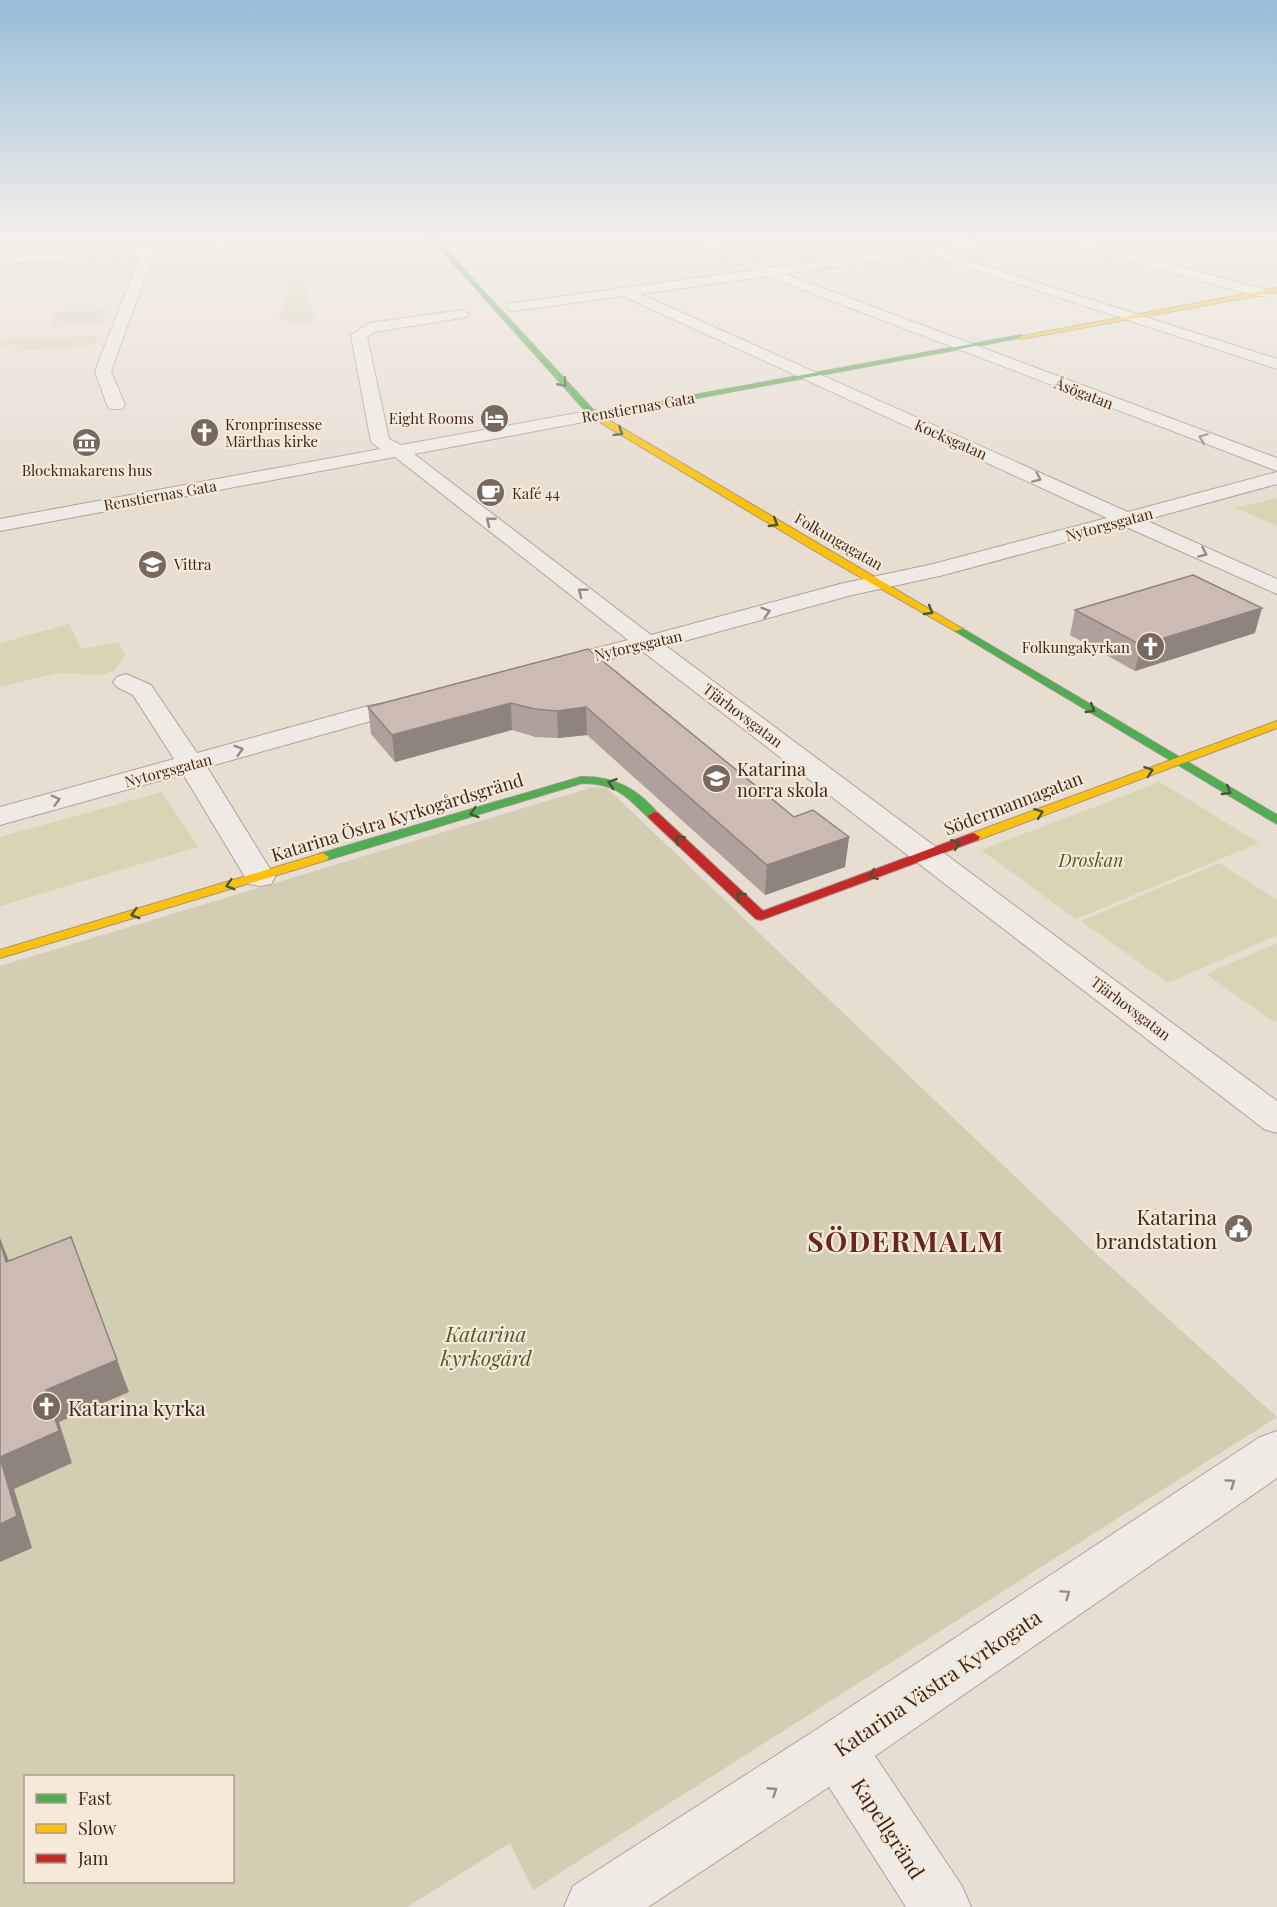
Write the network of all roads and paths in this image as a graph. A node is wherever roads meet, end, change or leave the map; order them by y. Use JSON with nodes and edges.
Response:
{"nodes":[{"id":1,"x":120,"y":324,"type":"edge"},
{"id":2,"x":396,"y":324,"type":"edge"},
{"id":3,"x":511,"y":324,"type":"edge"},
{"id":4,"x":695,"y":324,"type":"edge"},
{"id":5,"x":903,"y":324,"type":"edge"},
{"id":6,"x":1093,"y":324,"type":"edge"},
{"id":7,"x":1154,"y":324,"type":"edge"},
{"id":8,"x":963,"y":347,"type":"junction"},
{"id":9,"x":1277,"y":364,"type":"edge"},
{"id":10,"x":808,"y":376,"type":"junction"},
{"id":11,"x":603,"y":398,"type":"dead end"},
{"id":12,"x":116,"y":405,"type":"dead end"},
{"id":13,"x":618,"y":411,"type":"junction"},
{"id":14,"x":594,"y":415,"type":"junction"},
{"id":15,"x":640,"y":426,"type":"dead end"},
{"id":16,"x":399,"y":451,"type":"junction"},
{"id":17,"x":1277,"y":465,"type":"edge"},
{"id":18,"x":1277,"y":478,"type":"edge"},
{"id":19,"x":1128,"y":519,"type":"junction"},
{"id":20,"x":0,"y":525,"type":"edge"},
{"id":21,"x":896,"y":578,"type":"junction"},
{"id":22,"x":1277,"y":587,"type":"edge"},
{"id":23,"x":647,"y":642,"type":"junction"},
{"id":24,"x":532,"y":672,"type":"edge"},
{"id":25,"x":126,"y":682,"type":"dead end"},
{"id":26,"x":430,"y":701,"type":"edge"},
{"id":27,"x":1277,"y":724,"type":"edge"},
{"id":28,"x":1181,"y":740,"type":"dead end"},
{"id":29,"x":1201,"y":752,"type":"junction"},
{"id":30,"x":1177,"y":761,"type":"junction"},
{"id":31,"x":1219,"y":762,"type":"dead end"},
{"id":32,"x":191,"y":764,"type":"junction"},
{"id":33,"x":0,"y":816,"type":"edge"},
{"id":34,"x":1277,"y":820,"type":"edge"},
{"id":35,"x":928,"y":855,"type":"junction"},
{"id":36,"x":260,"y":877,"type":"junction"},
{"id":37,"x":761,"y":916,"type":"joint"},
{"id":38,"x":0,"y":954,"type":"edge"},
{"id":39,"x":1277,"y":1120,"type":"edge"},
{"id":40,"x":1277,"y":1452,"type":"edge"},
{"id":41,"x":837,"y":1749,"type":"junction"},
{"id":42,"x":594,"y":1907,"type":"edge"},
{"id":43,"x":940,"y":1907,"type":"edge"}],
"edges":[{"from":1,"to":12,"type":"street"},
{"from":2,"to":16,"type":"street","name":"Tjärhovsgatan"},
{"from":3,"to":14,"type":"street","name":"Folkungagatan","one_way":true},
{"from":4,"to":10,"type":"street","name":"Kocksgatan"},
{"from":5,"to":8,"type":"street","name":"Åsögatan"},
{"from":6,"to":8,"type":"street","name":"Renstiernas Gata"},
{"from":7,"to":9,"type":"street"},
{"from":8,"to":10,"type":"street","name":"Renstiernas Gata"},
{"from":17,"to":8,"type":"street","name":"Åsögatan","one_way":true},
{"from":10,"to":13,"type":"street","name":"Renstiernas Gata"},
{"from":10,"to":19,"type":"street","name":"Kocksgatan","one_way":true},
{"from":11,"to":13,"type":"street"},
{"from":13,"to":14,"type":"street","name":"Renstiernas Gata"},
{"from":13,"to":15,"type":"street"},
{"from":14,"to":16,"type":"street","name":"Renstiernas Gata"},
{"from":14,"to":21,"type":"street","name":"Folkungagatan","one_way":true},
{"from":16,"to":20,"type":"street","name":"Renstiernas Gata"},
{"from":23,"to":16,"type":"street","name":"Tjärhovsgatan","one_way":true},
{"from":18,"to":19,"type":"street","name":"Nytorgsgatan"},
{"from":19,"to":21,"type":"street","name":"Nytorgsgatan"},
{"from":19,"to":22,"type":"street","name":"Kocksgatan","one_way":true},
{"from":23,"to":21,"type":"street","name":"Nytorgsgatan","one_way":true},
{"from":21,"to":30,"type":"street","name":"Folkungagatan","one_way":true},
{"from":23,"to":24,"type":"street","name":"Nytorgsgatan"},
{"from":23,"to":35,"type":"street","name":"Tjärhovsgatan"},
{"from":25,"to":32,"type":"street"},
{"from":32,"to":26,"type":"street","name":"Nytorgsgatan","one_way":true},
{"from":27,"to":29,"type":"street","name":"Södermannagatan"},
{"from":28,"to":29,"type":"street"},
{"from":29,"to":30,"type":"street","name":"Södermannagatan"},
{"from":29,"to":31,"type":"street"},
{"from":30,"to":34,"type":"street","name":"Folkungagatan","one_way":true},
{"from":35,"to":30,"type":"street","name":"Södermannagatan","one_way":true},
{"from":33,"to":32,"type":"street","name":"Nytorgsgatan","one_way":true},
{"from":32,"to":36,"type":"street"},
{"from":35,"to":37,"type":"street","name":"Södermannagatan","one_way":true},
{"from":35,"to":39,"type":"street","name":"Tjärhovsgatan"},
{"from":37,"to":36,"type":"street","name":"Katarina Östra Kyrkogårdsgränd","one_way":true},
{"from":36,"to":38,"type":"street","name":"Katarina Östra Kyrkogårdsgränd","one_way":true},
{"from":41,"to":40,"type":"street","name":"Katarina Västra Kyrkogata","one_way":true},
{"from":42,"to":41,"type":"street","name":"Katarina Västra Kyrkogata","one_way":true},
{"from":41,"to":43,"type":"street","name":"Kapellgränd"}]}
